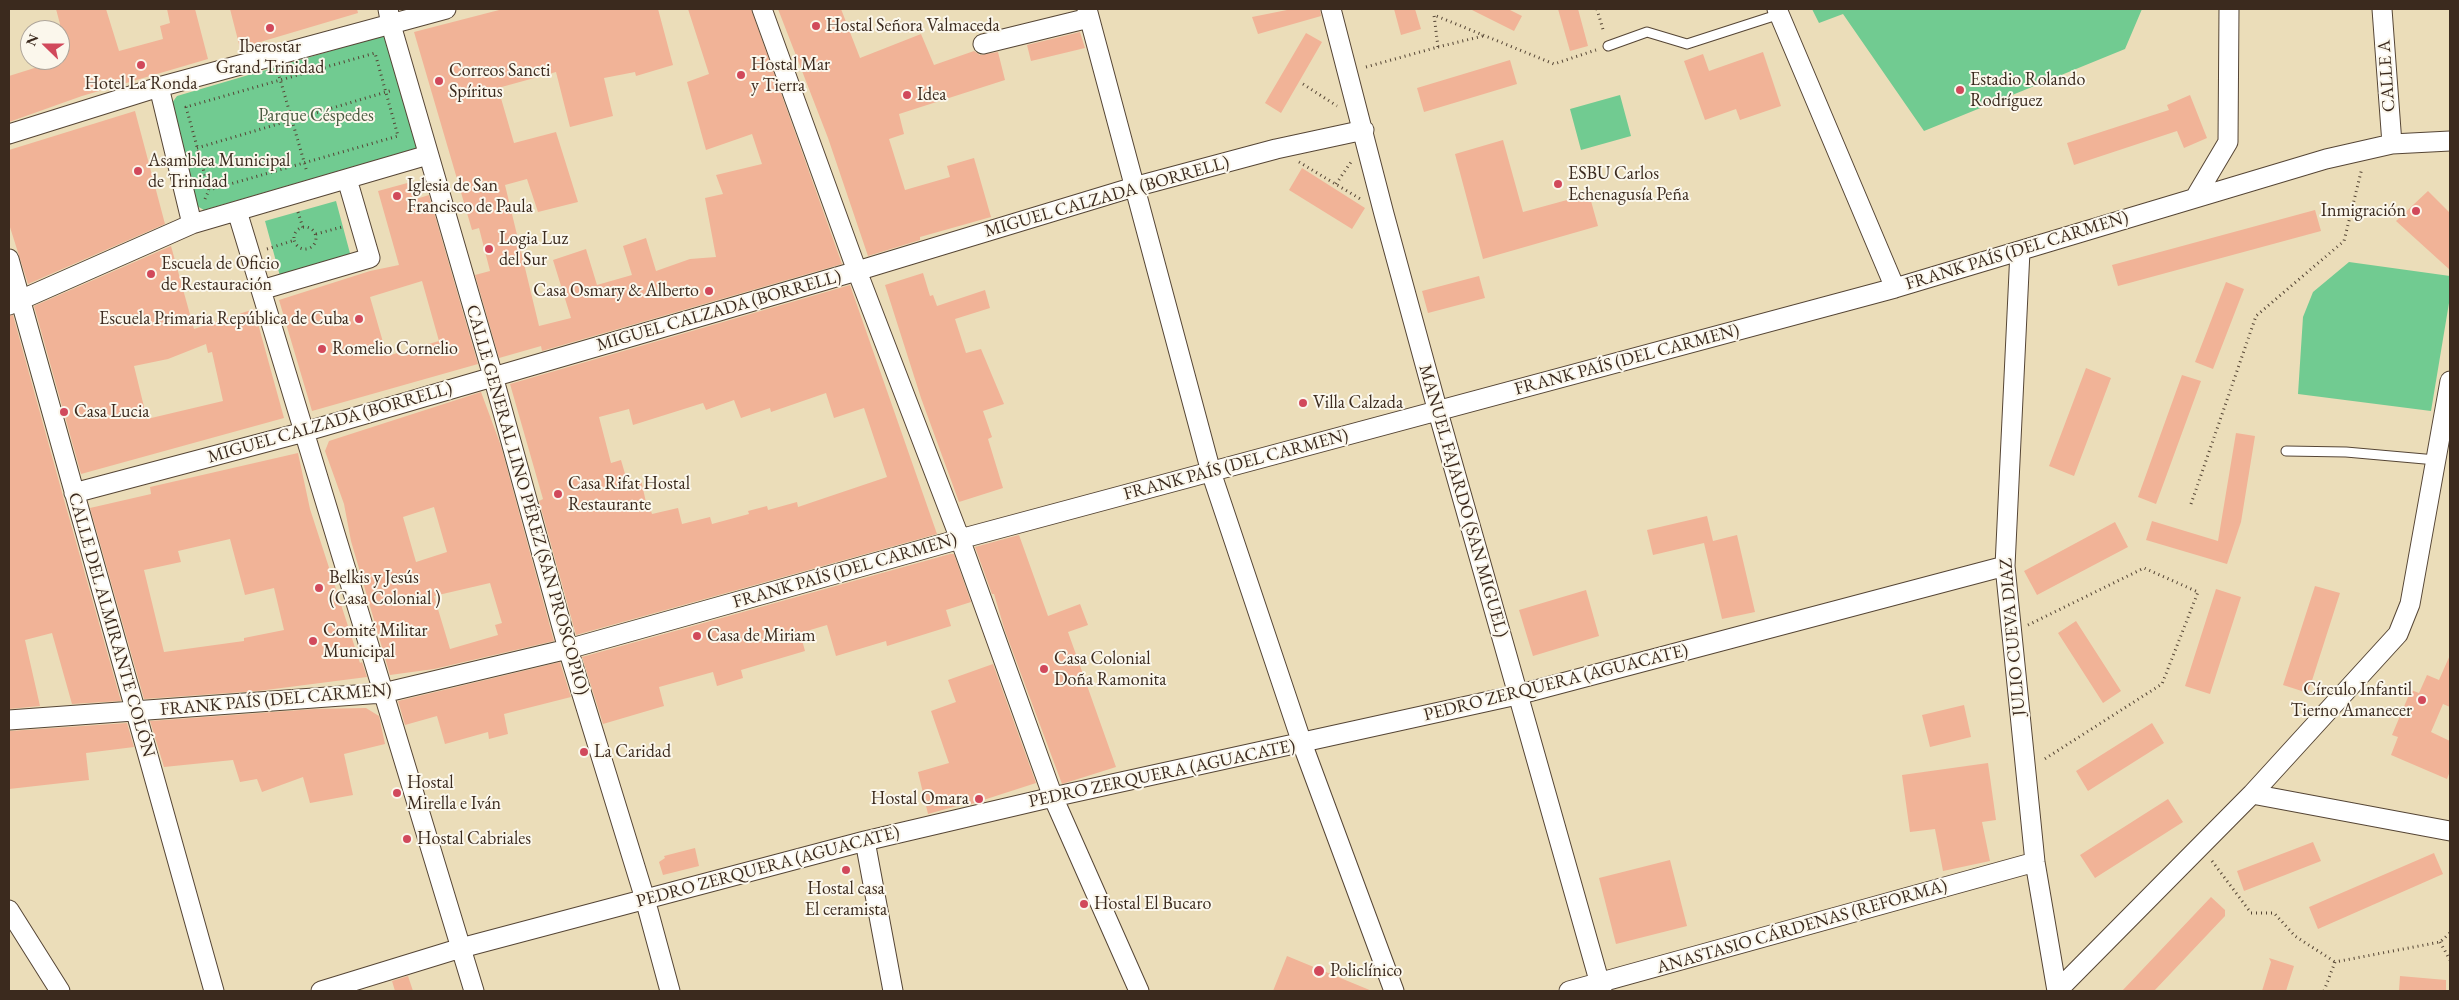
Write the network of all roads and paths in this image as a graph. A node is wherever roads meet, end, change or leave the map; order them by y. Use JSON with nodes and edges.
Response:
{"nodes":[{"id":1,"x":446,"y":9,"type":"edge"},
{"id":2,"x":762,"y":9,"type":"edge"},
{"id":3,"x":1331,"y":9,"type":"edge"},
{"id":4,"x":1597,"y":9,"type":"edge"},
{"id":5,"x":2230,"y":9,"type":"edge"},
{"id":6,"x":2382,"y":9,"type":"edge"},
{"id":7,"x":1778,"y":12,"type":"edge"},
{"id":8,"x":1088,"y":13,"type":"edge"},
{"id":9,"x":389,"y":17,"type":"edge"},
{"id":10,"x":1484,"y":36,"type":"junction"},
{"id":11,"x":983,"y":44,"type":"dead end"},
{"id":12,"x":1608,"y":46,"type":"junction"},
{"id":13,"x":1438,"y":47,"type":"junction"},
{"id":14,"x":274,"y":56,"type":"junction"},
{"id":15,"x":1348,"y":72,"type":"junction"},
{"id":16,"x":280,"y":80,"type":"junction"},
{"id":17,"x":1304,"y":84,"type":"dead end"},
{"id":18,"x":159,"y":86,"type":"junction"},
{"id":19,"x":408,"y":86,"type":"junction"},
{"id":20,"x":386,"y":92,"type":"junction"},
{"id":21,"x":292,"y":120,"type":"junction"},
{"id":22,"x":1362,"y":125,"type":"junction"},
{"id":23,"x":9,"y":134,"type":"edge"},
{"id":24,"x":2450,"y":141,"type":"edge"},
{"id":25,"x":2392,"y":144,"type":"junction"},
{"id":26,"x":197,"y":148,"type":"junction"},
{"id":27,"x":1276,"y":150,"type":"junction"},
{"id":28,"x":2367,"y":150,"type":"junction"},
{"id":29,"x":175,"y":154,"type":"junction"},
{"id":30,"x":428,"y":155,"type":"junction"},
{"id":31,"x":304,"y":163,"type":"junction"},
{"id":32,"x":347,"y":179,"type":"junction"},
{"id":33,"x":1134,"y":187,"type":"junction"},
{"id":34,"x":312,"y":189,"type":"junction"},
{"id":35,"x":2196,"y":196,"type":"junction"},
{"id":36,"x":237,"y":211,"type":"junction"},
{"id":37,"x":298,"y":211,"type":"dead end"},
{"id":38,"x":1384,"y":214,"type":"junction"},
{"id":39,"x":192,"y":224,"type":"junction"},
{"id":40,"x":303,"y":228,"type":"junction"},
{"id":41,"x":336,"y":228,"type":"dead end"},
{"id":42,"x":316,"y":234,"type":"junction"},
{"id":43,"x":295,"y":240,"type":"junction"},
{"id":44,"x":272,"y":247,"type":"dead end"},
{"id":45,"x":2020,"y":251,"type":"junction"},
{"id":46,"x":9,"y":259,"type":"edge"},
{"id":47,"x":857,"y":271,"type":"junction"},
{"id":48,"x":1895,"y":288,"type":"junction"},
{"id":49,"x":260,"y":290,"type":"junction"},
{"id":50,"x":14,"y":301,"type":"edge"},
{"id":51,"x":493,"y":376,"type":"junction"},
{"id":52,"x":2450,"y":381,"type":"edge"},
{"id":53,"x":1438,"y":412,"type":"junction"},
{"id":54,"x":304,"y":432,"type":"junction"},
{"id":55,"x":2286,"y":451,"type":"dead end"},
{"id":56,"x":2436,"y":460,"type":"junction"},
{"id":57,"x":1211,"y":472,"type":"junction"},
{"id":58,"x":74,"y":493,"type":"junction"},
{"id":59,"x":2191,"y":504,"type":"dead end"},
{"id":60,"x":960,"y":538,"type":"junction"},
{"id":61,"x":2004,"y":566,"type":"junction"},
{"id":62,"x":2012,"y":633,"type":"junction"},
{"id":63,"x":568,"y":649,"type":"junction"},
{"id":64,"x":383,"y":693,"type":"junction"},
{"id":65,"x":1517,"y":695,"type":"junction"},
{"id":66,"x":135,"y":712,"type":"junction"},
{"id":67,"x":9,"y":720,"type":"edge"},
{"id":68,"x":1302,"y":743,"type":"junction"},
{"id":69,"x":2026,"y":772,"type":"junction"},
{"id":70,"x":2252,"y":794,"type":"junction"},
{"id":71,"x":1053,"y":797,"type":"junction"},
{"id":72,"x":2450,"y":831,"type":"edge"},
{"id":73,"x":865,"y":841,"type":"junction"},
{"id":74,"x":2200,"y":846,"type":"junction"},
{"id":75,"x":2035,"y":862,"type":"junction"},
{"id":76,"x":645,"y":899,"type":"junction"},
{"id":77,"x":9,"y":910,"type":"edge"},
{"id":78,"x":2450,"y":933,"type":"edge"},
{"id":79,"x":2440,"y":942,"type":"junction"},
{"id":80,"x":461,"y":948,"type":"junction"},
{"id":81,"x":2450,"y":960,"type":"edge"},
{"id":82,"x":2335,"y":962,"type":"junction"},
{"id":83,"x":1601,"y":987,"type":"edge"},
{"id":84,"x":60,"y":991,"type":"edge"},
{"id":85,"x":214,"y":991,"type":"edge"},
{"id":86,"x":322,"y":991,"type":"edge"},
{"id":87,"x":474,"y":991,"type":"edge"},
{"id":88,"x":670,"y":991,"type":"edge"},
{"id":89,"x":893,"y":991,"type":"edge"},
{"id":90,"x":1139,"y":991,"type":"edge"},
{"id":91,"x":1394,"y":991,"type":"edge"},
{"id":92,"x":1569,"y":991,"type":"edge"},
{"id":93,"x":2057,"y":991,"type":"edge"},
{"id":94,"x":2324,"y":991,"type":"edge"}],
"edges":[{"from":1,"to":9,"type":"street"},
{"from":2,"to":47,"type":"street"},
{"from":3,"to":15,"type":"street","name":"MANUEL FAJARDO (SAN MIGUEL)"},
{"from":4,"to":12,"type":"path"},
{"from":5,"to":35,"type":"street"},
{"from":6,"to":25,"type":"street","name":"CALLE A"},
{"from":7,"to":12,"type":"lane"},
{"from":7,"to":48,"type":"street"},
{"from":8,"to":11,"type":"street"},
{"from":8,"to":33,"type":"street"},
{"from":9,"to":14,"type":"street"},
{"from":9,"to":19,"type":"street","name":"CALLE GENERAL LINO PÉREZ (SAN PROSCOPIO)"},
{"from":10,"to":12,"type":"path"},
{"from":10,"to":13,"type":"path"},
{"from":10,"to":13,"type":"path"},
{"from":13,"to":15,"type":"path"},
{"from":14,"to":16,"type":"path"},
{"from":14,"to":18,"type":"street"},
{"from":15,"to":22,"type":"street","name":"MANUEL FAJARDO (SAN MIGUEL)"},
{"from":16,"to":20,"type":"path"},
{"from":16,"to":21,"type":"path"},
{"from":16,"to":26,"type":"path"},
{"from":17,"to":22,"type":"path"},
{"from":18,"to":23,"type":"street"},
{"from":18,"to":29,"type":"street"},
{"from":19,"to":20,"type":"path"},
{"from":19,"to":30,"type":"street","name":"CALLE GENERAL LINO PÉREZ (SAN PROSCOPIO)"},
{"from":20,"to":21,"type":"path"},
{"from":20,"to":31,"type":"path"},
{"from":21,"to":26,"type":"path"},
{"from":21,"to":31,"type":"path"},
{"from":22,"to":27,"type":"street","name":"MIGUEL CALZADA (BORRELL)"},
{"from":22,"to":38,"type":"street","name":"MANUEL FAJARDO (SAN MIGUEL)"},
{"from":24,"to":25,"type":"street","name":"FRANK PAÍS (DEL CARMEN)"},
{"from":25,"to":28,"type":"street","name":"FRANK PAÍS (DEL CARMEN)"},
{"from":26,"to":29,"type":"path"},
{"from":26,"to":31,"type":"path"},
{"from":27,"to":33,"type":"street","name":"MIGUEL CALZADA (BORRELL)"},
{"from":27,"to":38,"type":"path"},
{"from":28,"to":35,"type":"street","name":"FRANK PAÍS (DEL CARMEN)"},
{"from":28,"to":59,"type":"path"},
{"from":29,"to":39,"type":"street"},
{"from":30,"to":32,"type":"street"},
{"from":30,"to":51,"type":"street","name":"CALLE GENERAL LINO PÉREZ (SAN PROSCOPIO)"},
{"from":31,"to":34,"type":"path"},
{"from":32,"to":34,"type":"street"},
{"from":32,"to":49,"type":"street"},
{"from":33,"to":47,"type":"street","name":"MIGUEL CALZADA (BORRELL)"},
{"from":33,"to":57,"type":"street"},
{"from":34,"to":36,"type":"street"},
{"from":35,"to":45,"type":"street","name":"FRANK PAÍS (DEL CARMEN)"},
{"from":36,"to":39,"type":"street"},
{"from":36,"to":49,"type":"street"},
{"from":37,"to":40,"type":"path"},
{"from":38,"to":53,"type":"street","name":"MANUEL FAJARDO (SAN MIGUEL)"},
{"from":39,"to":50,"type":"street"},
{"from":40,"to":42,"type":"path"},
{"from":40,"to":43,"type":"path"},
{"from":41,"to":42,"type":"path"},
{"from":42,"to":43,"type":"path"},
{"from":43,"to":44,"type":"path"},
{"from":45,"to":48,"type":"street","name":"FRANK PAÍS (DEL CARMEN)"},
{"from":45,"to":61,"type":"street","name":"JULIO CUEVA DIAZ"},
{"from":46,"to":50,"type":"street","name":"CALLE DEL ALMIRANTE COLÓN"},
{"from":47,"to":51,"type":"street","name":"MIGUEL CALZADA (BORRELL)"},
{"from":47,"to":60,"type":"street"},
{"from":48,"to":53,"type":"street","name":"FRANK PAÍS (DEL CARMEN)"},
{"from":49,"to":54,"type":"street"},
{"from":50,"to":58,"type":"street","name":"CALLE DEL ALMIRANTE COLÓN"},
{"from":51,"to":54,"type":"street","name":"MIGUEL CALZADA (BORRELL)"},
{"from":51,"to":63,"type":"street","name":"CALLE GENERAL LINO PÉREZ (SAN PROSCOPIO)"},
{"from":52,"to":56,"type":"street"},
{"from":53,"to":57,"type":"street","name":"FRANK PAÍS (DEL CARMEN)"},
{"from":53,"to":65,"type":"street","name":"MANUEL FAJARDO (SAN MIGUEL)"},
{"from":54,"to":58,"type":"street","name":"MIGUEL CALZADA (BORRELL)"},
{"from":54,"to":64,"type":"street"},
{"from":55,"to":56,"type":"lane"},
{"from":56,"to":70,"type":"street"},
{"from":57,"to":60,"type":"street","name":"FRANK PAÍS (DEL CARMEN)"},
{"from":57,"to":68,"type":"street"},
{"from":58,"to":66,"type":"street","name":"CALLE DEL ALMIRANTE COLÓN"},
{"from":60,"to":63,"type":"street","name":"FRANK PAÍS (DEL CARMEN)"},
{"from":60,"to":71,"type":"street"},
{"from":61,"to":62,"type":"street","name":"JULIO CUEVA DIAZ"},
{"from":61,"to":65,"type":"street","name":"PEDRO ZERQUERA (AGUACATE)"},
{"from":62,"to":69,"type":"street","name":"JULIO CUEVA DIAZ"},
{"from":62,"to":69,"type":"path"},
{"from":63,"to":64,"type":"street","name":"FRANK PAÍS (DEL CARMEN)"},
{"from":63,"to":76,"type":"street","name":"CALLE GENERAL LINO PÉREZ (SAN PROSCOPIO)"},
{"from":64,"to":66,"type":"street","name":"FRANK PAÍS (DEL CARMEN)"},
{"from":64,"to":80,"type":"street"},
{"from":65,"to":68,"type":"street","name":"PEDRO ZERQUERA (AGUACATE)"},
{"from":65,"to":83,"type":"street","name":"MANUEL FAJARDO (SAN MIGUEL)"},
{"from":66,"to":67,"type":"street","name":"FRANK PAÍS (DEL CARMEN)"},
{"from":66,"to":85,"type":"street","name":"CALLE DEL ALMIRANTE COLÓN"},
{"from":68,"to":71,"type":"street","name":"PEDRO ZERQUERA (AGUACATE)"},
{"from":68,"to":91,"type":"street"},
{"from":69,"to":75,"type":"street","name":"JULIO CUEVA DIAZ"},
{"from":70,"to":72,"type":"street"},
{"from":70,"to":74,"type":"street"},
{"from":71,"to":73,"type":"street","name":"PEDRO ZERQUERA (AGUACATE)"},
{"from":71,"to":90,"type":"street"},
{"from":73,"to":76,"type":"street","name":"PEDRO ZERQUERA (AGUACATE)"},
{"from":73,"to":89,"type":"street"},
{"from":74,"to":82,"type":"path"},
{"from":74,"to":93,"type":"street"},
{"from":75,"to":83,"type":"street","name":"ANASTASIO CÁRDENAS (REFORMA)"},
{"from":75,"to":93,"type":"street","name":"JULIO CUEVA DIAZ"},
{"from":76,"to":80,"type":"street","name":"PEDRO ZERQUERA (AGUACATE)"},
{"from":76,"to":88,"type":"street","name":"CALLE GENERAL LINO PÉREZ (SAN PROSCOPIO)"},
{"from":77,"to":84,"type":"street"},
{"from":78,"to":79,"type":"path"},
{"from":79,"to":81,"type":"path"},
{"from":79,"to":82,"type":"path"},
{"from":80,"to":86,"type":"street","name":"PEDRO ZERQUERA (AGUACATE)"},
{"from":80,"to":87,"type":"street"},
{"from":82,"to":94,"type":"path"},
{"from":83,"to":92,"type":"street","name":"ANASTASIO CÁRDENAS (REFORMA)"}]}
